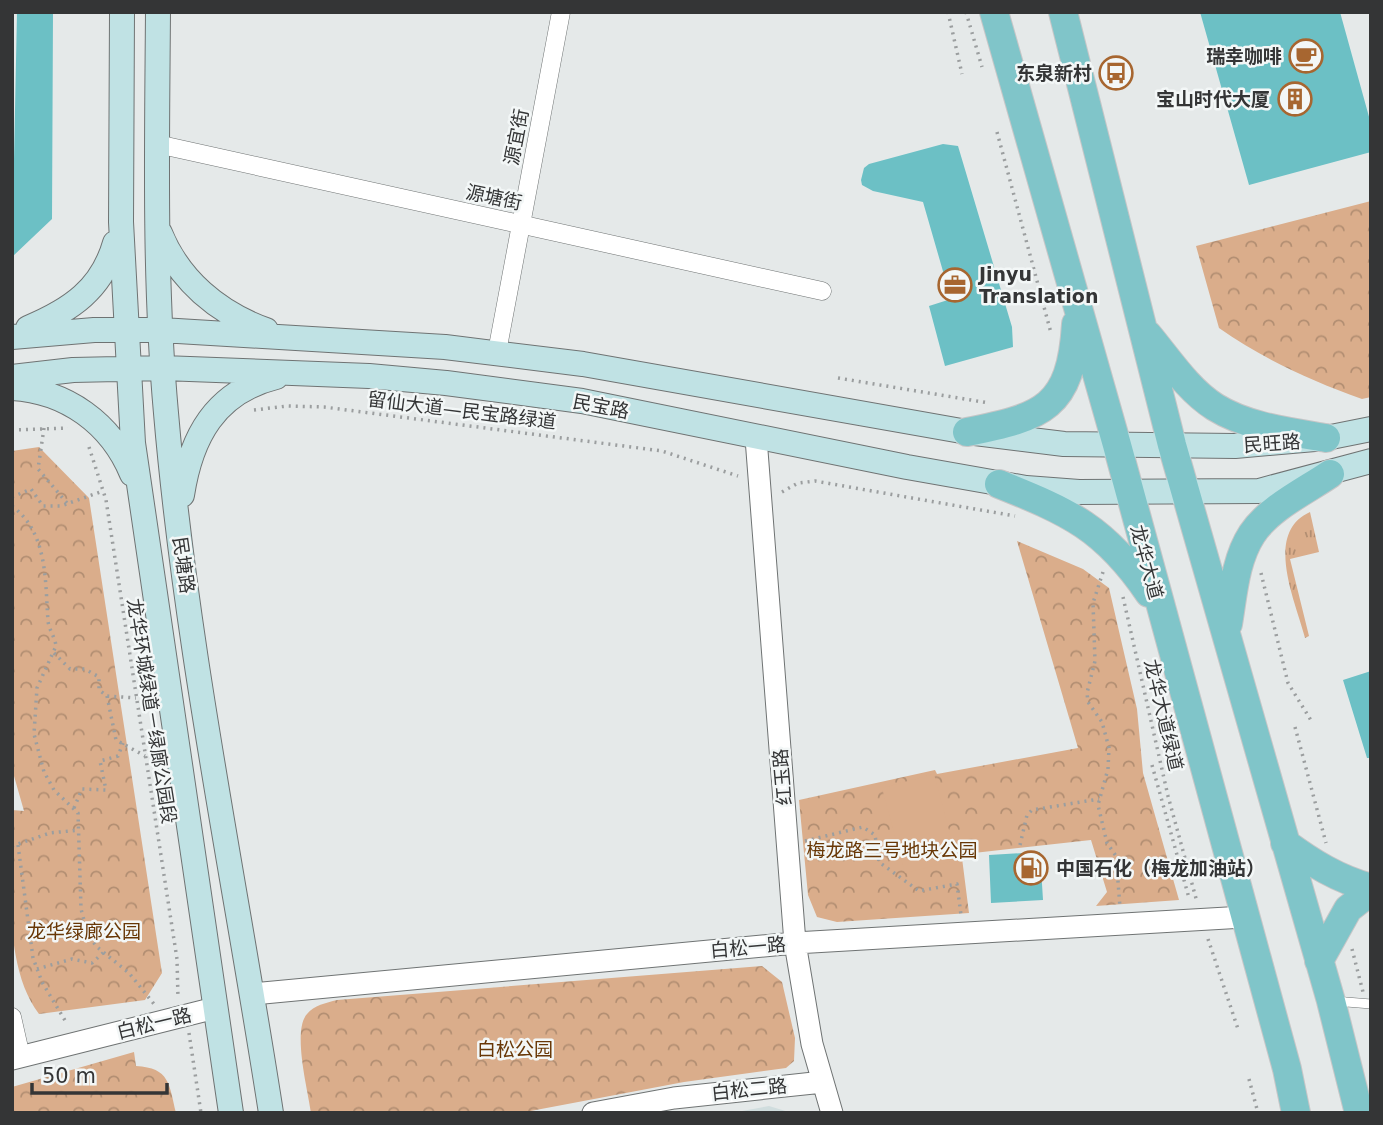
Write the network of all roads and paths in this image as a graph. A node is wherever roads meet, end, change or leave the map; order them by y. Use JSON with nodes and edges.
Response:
{"nodes":[{"id":1,"x":122,"y":12,"type":"edge"},
{"id":2,"x":158,"y":12,"type":"edge"},
{"id":3,"x":561,"y":12,"type":"edge"},
{"id":4,"x":948,"y":12,"type":"edge"},
{"id":5,"x":966,"y":12,"type":"edge"},
{"id":6,"x":994,"y":12,"type":"edge"},
{"id":7,"x":1063,"y":12,"type":"edge"},
{"id":8,"x":982,"y":67,"type":"dead end"},
{"id":9,"x":962,"y":74,"type":"dead end"},
{"id":10,"x":997,"y":132,"type":"dead end"},
{"id":11,"x":157,"y":145,"type":"junction"},
{"id":12,"x":155,"y":221,"type":"junction"},
{"id":13,"x":121,"y":222,"type":"junction"},
{"id":14,"x":521,"y":225,"type":"junction"},
{"id":15,"x":822,"y":291,"type":"dead end"},
{"id":16,"x":1077,"y":307,"type":"junction"},
{"id":17,"x":1143,"y":328,"type":"junction"},
{"id":18,"x":125,"y":329,"type":"junction"},
{"id":19,"x":161,"y":330,"type":"junction"},
{"id":20,"x":12,"y":335,"type":"edge"},
{"id":21,"x":287,"y":337,"type":"junction"},
{"id":22,"x":1052,"y":337,"type":"dead end"},
{"id":23,"x":497,"y":352,"type":"junction"},
{"id":24,"x":126,"y":368,"type":"junction"},
{"id":25,"x":163,"y":368,"type":"junction"},
{"id":26,"x":290,"y":373,"type":"junction"},
{"id":27,"x":12,"y":377,"type":"edge"},
{"id":28,"x":838,"y":378,"type":"dead end"},
{"id":29,"x":12,"y":388,"type":"edge"},
{"id":30,"x":995,"y":404,"type":"dead end"},
{"id":31,"x":248,"y":412,"type":"dead end"},
{"id":32,"x":44,"y":428,"type":"junction"},
{"id":33,"x":71,"y":429,"type":"dead end"},
{"id":34,"x":1371,"y":429,"type":"edge"},
{"id":35,"x":12,"y":430,"type":"edge"},
{"id":36,"x":967,"y":432,"type":"junction"},
{"id":37,"x":756,"y":438,"type":"junction"},
{"id":38,"x":1326,"y":438,"type":"junction"},
{"id":39,"x":85,"y":439,"type":"dead end"},
{"id":40,"x":1117,"y":445,"type":"junction"},
{"id":41,"x":1172,"y":445,"type":"junction"},
{"id":42,"x":1371,"y":461,"type":"edge"},
{"id":43,"x":1330,"y":474,"type":"junction"},
{"id":44,"x":738,"y":476,"type":"dead end"},
{"id":45,"x":999,"y":484,"type":"junction"},
{"id":46,"x":138,"y":489,"type":"junction"},
{"id":47,"x":103,"y":491,"type":"junction"},
{"id":48,"x":1128,"y":491,"type":"junction"},
{"id":49,"x":1185,"y":491,"type":"junction"},
{"id":50,"x":782,"y":492,"type":"dead end"},
{"id":51,"x":12,"y":497,"type":"edge"},
{"id":52,"x":67,"y":503,"type":"junction"},
{"id":53,"x":12,"y":506,"type":"edge"},
{"id":54,"x":1024,"y":518,"type":"dead end"},
{"id":55,"x":178,"y":524,"type":"junction"},
{"id":56,"x":1107,"y":564,"type":"dead end"},
{"id":57,"x":1261,"y":567,"type":"dead end"},
{"id":58,"x":1123,"y":596,"type":"dead end"},
{"id":59,"x":1160,"y":608,"type":"junction"},
{"id":60,"x":1226,"y":634,"type":"junction"},
{"id":61,"x":54,"y":653,"type":"junction"},
{"id":62,"x":107,"y":696,"type":"junction"},
{"id":63,"x":136,"y":698,"type":"junction"},
{"id":64,"x":1312,"y":722,"type":"dead end"},
{"id":65,"x":1295,"y":727,"type":"dead end"},
{"id":66,"x":122,"y":743,"type":"junction"},
{"id":67,"x":145,"y":756,"type":"junction"},
{"id":68,"x":1152,"y":765,"type":"dead end"},
{"id":69,"x":1099,"y":799,"type":"junction"},
{"id":70,"x":74,"y":808,"type":"junction"},
{"id":71,"x":79,"y":830,"type":"junction"},
{"id":72,"x":799,"y":842,"type":"dead end"},
{"id":73,"x":1285,"y":843,"type":"junction"},
{"id":74,"x":18,"y":845,"type":"junction"},
{"id":75,"x":1020,"y":845,"type":"dead end"},
{"id":76,"x":1327,"y":845,"type":"dead end"},
{"id":77,"x":12,"y":846,"type":"edge"},
{"id":78,"x":1371,"y":889,"type":"edge"},
{"id":79,"x":1189,"y":898,"type":"dead end"},
{"id":80,"x":1198,"y":904,"type":"dead end"},
{"id":81,"x":1120,"y":911,"type":"dead end"},
{"id":82,"x":1244,"y":917,"type":"junction"},
{"id":83,"x":962,"y":919,"type":"dead end"},
{"id":84,"x":1208,"y":939,"type":"dead end"},
{"id":85,"x":795,"y":943,"type":"junction"},
{"id":86,"x":1351,"y":946,"type":"dead end"},
{"id":87,"x":104,"y":952,"type":"junction"},
{"id":88,"x":1319,"y":961,"type":"junction"},
{"id":89,"x":37,"y":969,"type":"junction"},
{"id":90,"x":1362,"y":988,"type":"dead end"},
{"id":91,"x":253,"y":994,"type":"junction"},
{"id":92,"x":178,"y":1000,"type":"dead end"},
{"id":93,"x":1331,"y":1001,"type":"junction"},
{"id":94,"x":154,"y":1004,"type":"dead end"},
{"id":95,"x":1371,"y":1004,"type":"edge"},
{"id":96,"x":215,"y":1008,"type":"junction"},
{"id":97,"x":12,"y":1017,"type":"edge"},
{"id":98,"x":66,"y":1022,"type":"dead end"},
{"id":99,"x":1238,"y":1029,"type":"dead end"},
{"id":100,"x":189,"y":1033,"type":"dead end"},
{"id":101,"x":16,"y":1058,"type":"edge"},
{"id":102,"x":1249,"y":1079,"type":"dead end"},
{"id":103,"x":823,"y":1082,"type":"junction"},
{"id":104,"x":201,"y":1113,"type":"edge"},
{"id":105,"x":231,"y":1113,"type":"edge"},
{"id":106,"x":271,"y":1113,"type":"edge"},
{"id":107,"x":593,"y":1113,"type":"edge"},
{"id":108,"x":832,"y":1113,"type":"edge"},
{"id":109,"x":1258,"y":1113,"type":"edge"},
{"id":110,"x":1296,"y":1113,"type":"edge"},
{"id":111,"x":1359,"y":1113,"type":"edge"}],
"edges":[{"from":1,"to":13,"type":"main road","name":"民塘路"},
{"from":2,"to":11,"type":"main road","name":"民塘路"},
{"from":3,"to":14,"type":"street","name":"源宜街"},
{"from":4,"to":9,"type":"path"},
{"from":5,"to":8,"type":"path"},
{"from":6,"to":16,"type":"main road","name":"龙华大道"},
{"from":7,"to":17,"type":"main road"},
{"from":10,"to":22,"type":"path"},
{"from":11,"to":12,"type":"main road","name":"民塘路"},
{"from":11,"to":14,"type":"street","name":"源塘街"},
{"from":12,"to":19,"type":"main road","name":"民塘路"},
{"from":12,"to":21,"type":"main road"},
{"from":13,"to":18,"type":"main road","name":"民塘路"},
{"from":13,"to":20,"type":"main road"},
{"from":14,"to":15,"type":"street","name":"源塘街"},
{"from":14,"to":23,"type":"street","name":"源宜街"},
{"from":16,"to":36,"type":"main road"},
{"from":16,"to":40,"type":"main road","name":"龙华大道"},
{"from":17,"to":38,"type":"main road"},
{"from":17,"to":41,"type":"main road"},
{"from":18,"to":19,"type":"main road","name":"民宝路"},
{"from":18,"to":20,"type":"main road","name":"民宝路"},
{"from":18,"to":24,"type":"main road","name":"民塘路"},
{"from":19,"to":21,"type":"main road","name":"民宝路"},
{"from":19,"to":25,"type":"main road","name":"民塘路"},
{"from":21,"to":23,"type":"main road","name":"民宝路"},
{"from":23,"to":36,"type":"main road","name":"民宝路"},
{"from":24,"to":25,"type":"main road","name":"民宝路"},
{"from":24,"to":27,"type":"main road","name":"民宝路"},
{"from":24,"to":46,"type":"main road","name":"民塘路"},
{"from":25,"to":26,"type":"main road","name":"民宝路"},
{"from":25,"to":55,"type":"main road","name":"民塘路"},
{"from":26,"to":37,"type":"main road","name":"民宝路"},
{"from":26,"to":55,"type":"main road"},
{"from":28,"to":30,"type":"path"},
{"from":29,"to":46,"type":"main road"},
{"from":31,"to":44,"type":"path","name":"留仙大道—民宝路绿道"},
{"from":32,"to":33,"type":"path"},
{"from":32,"to":35,"type":"path"},
{"from":32,"to":52,"type":"path"},
{"from":34,"to":38,"type":"main road","name":"民旺路"},
{"from":36,"to":40,"type":"main road","name":"民宝路"},
{"from":37,"to":45,"type":"main road","name":"民宝路"},
{"from":37,"to":85,"type":"street","name":"红玉路"},
{"from":38,"to":41,"type":"main road","name":"民旺路"},
{"from":39,"to":47,"type":"path","name":"龙华环城绿道－绿廊公园段"},
{"from":40,"to":41,"type":"main road","name":"民宝路"},
{"from":40,"to":48,"type":"main road","name":"龙华大道"},
{"from":41,"to":49,"type":"main road"},
{"from":42,"to":43,"type":"main road","name":"民旺路"},
{"from":43,"to":49,"type":"main road","name":"民旺路"},
{"from":43,"to":60,"type":"main road"},
{"from":45,"to":48,"type":"main road","name":"民宝路"},
{"from":45,"to":59,"type":"main road"},
{"from":46,"to":96,"type":"main road","name":"民塘路"},
{"from":47,"to":52,"type":"path"},
{"from":47,"to":63,"type":"path","name":"龙华环城绿道－绿廊公园段"},
{"from":48,"to":49,"type":"main road","name":"民宝路"},
{"from":48,"to":59,"type":"main road","name":"龙华大道"},
{"from":49,"to":60,"type":"main road"},
{"from":50,"to":54,"type":"path"},
{"from":51,"to":52,"type":"path"},
{"from":53,"to":61,"type":"path"},
{"from":55,"to":91,"type":"main road","name":"民塘路"},
{"from":56,"to":69,"type":"path"},
{"from":57,"to":64,"type":"path"},
{"from":58,"to":80,"type":"path","name":"龙华大道绿道"},
{"from":59,"to":82,"type":"main road","name":"龙华大道"},
{"from":60,"to":73,"type":"main road"},
{"from":61,"to":62,"type":"path"},
{"from":61,"to":70,"type":"path"},
{"from":62,"to":63,"type":"path"},
{"from":62,"to":66,"type":"path"},
{"from":63,"to":67,"type":"path","name":"龙华环城绿道－绿廊公园段"},
{"from":65,"to":76,"type":"path"},
{"from":66,"to":67,"type":"path"},
{"from":66,"to":70,"type":"path"},
{"from":67,"to":92,"type":"path","name":"龙华环城绿道－绿廊公园段"},
{"from":68,"to":79,"type":"path"},
{"from":69,"to":75,"type":"path"},
{"from":69,"to":81,"type":"path"},
{"from":70,"to":71,"type":"path"},
{"from":71,"to":74,"type":"path"},
{"from":71,"to":87,"type":"path"},
{"from":72,"to":83,"type":"path"},
{"from":73,"to":78,"type":"main road"},
{"from":73,"to":88,"type":"main road"},
{"from":74,"to":77,"type":"path"},
{"from":74,"to":89,"type":"path"},
{"from":78,"to":88,"type":"main road"},
{"from":82,"to":85,"type":"street","name":"白松一路"},
{"from":82,"to":110,"type":"main road","name":"龙华大道"},
{"from":84,"to":99,"type":"path"},
{"from":85,"to":91,"type":"street","name":"白松一路"},
{"from":85,"to":103,"type":"street","name":"红玉路"},
{"from":86,"to":90,"type":"path"},
{"from":87,"to":89,"type":"path"},
{"from":87,"to":94,"type":"path"},
{"from":88,"to":93,"type":"main road"},
{"from":89,"to":98,"type":"path"},
{"from":91,"to":106,"type":"main road","name":"民塘路"},
{"from":93,"to":95,"type":"lane"},
{"from":93,"to":111,"type":"main road"},
{"from":96,"to":101,"type":"street","name":"白松一路"},
{"from":96,"to":105,"type":"main road","name":"民塘路"},
{"from":97,"to":101,"type":"street"},
{"from":100,"to":104,"type":"path"},
{"from":102,"to":109,"type":"path"},
{"from":103,"to":107,"type":"street","name":"白松二路"},
{"from":103,"to":108,"type":"street","name":"红玉路"}]}
